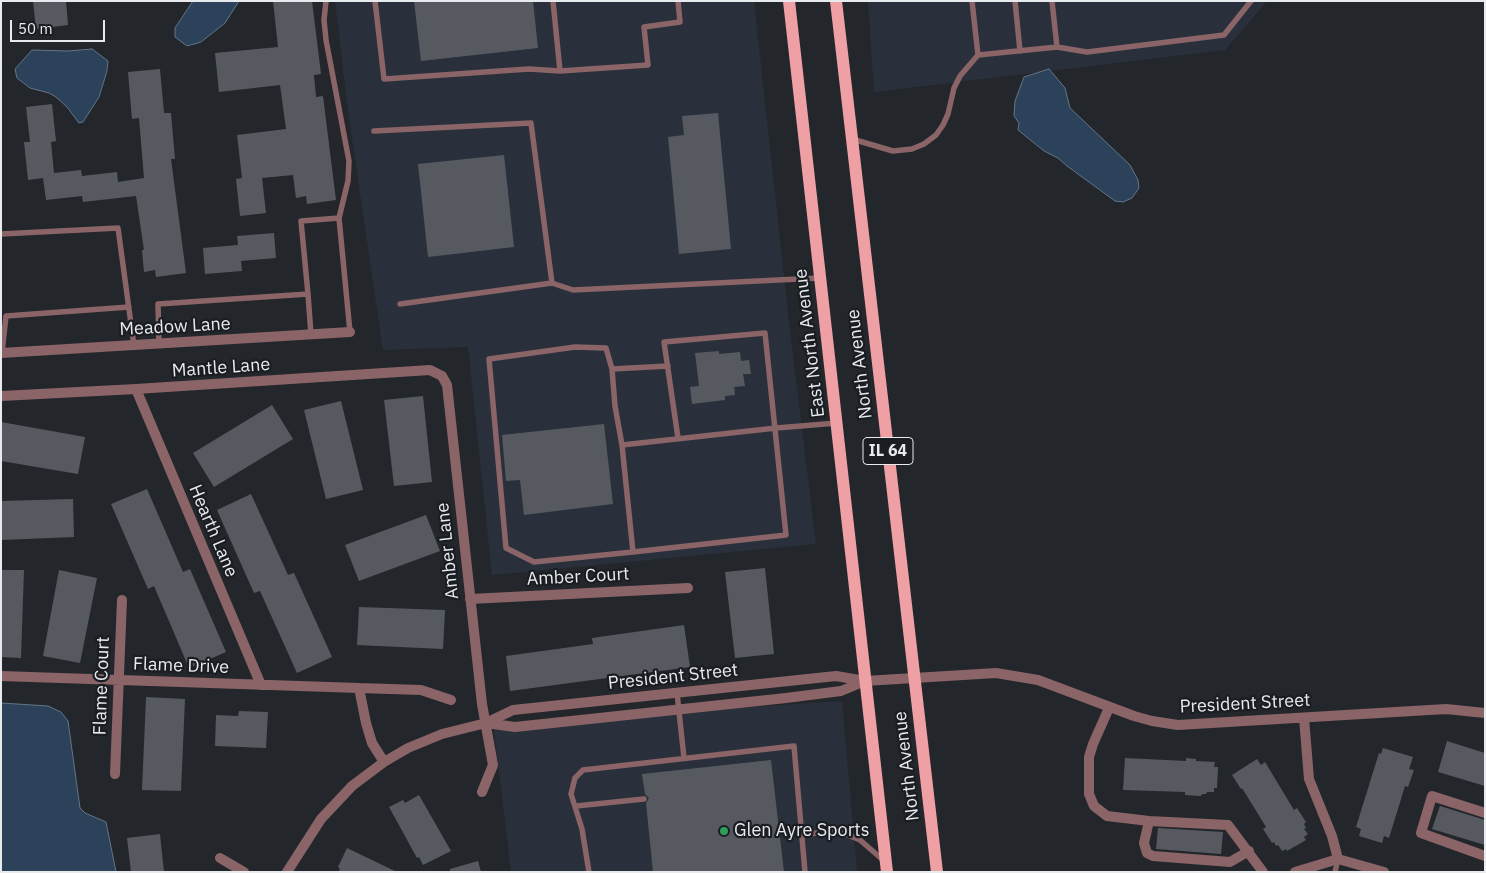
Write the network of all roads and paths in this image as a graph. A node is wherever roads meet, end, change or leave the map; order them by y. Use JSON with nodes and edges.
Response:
{"nodes":[{"id":1,"x":326,"y":1,"type":"edge"},
{"id":2,"x":375,"y":1,"type":"edge"},
{"id":3,"x":553,"y":1,"type":"edge"},
{"id":4,"x":678,"y":1,"type":"edge"},
{"id":5,"x":788,"y":1,"type":"edge"},
{"id":6,"x":836,"y":1,"type":"edge"},
{"id":7,"x":972,"y":1,"type":"edge"},
{"id":8,"x":1015,"y":1,"type":"edge"},
{"id":9,"x":1052,"y":1,"type":"edge"},
{"id":10,"x":1251,"y":1,"type":"edge"},
{"id":11,"x":1057,"y":47,"type":"junction"},
{"id":12,"x":1020,"y":51,"type":"junction"},
{"id":13,"x":978,"y":55,"type":"junction"},
{"id":14,"x":560,"y":71,"type":"junction"},
{"id":15,"x":374,"y":131,"type":"dead end"},
{"id":16,"x":852,"y":138,"type":"junction"},
{"id":17,"x":339,"y":218,"type":"junction"},
{"id":18,"x":1,"y":234,"type":"edge"},
{"id":19,"x":820,"y":278,"type":"junction"},
{"id":20,"x":552,"y":283,"type":"junction"},
{"id":21,"x":308,"y":294,"type":"junction"},
{"id":22,"x":400,"y":304,"type":"dead end"},
{"id":23,"x":129,"y":307,"type":"junction"},
{"id":24,"x":350,"y":332,"type":"joint"},
{"id":25,"x":311,"y":335,"type":"junction"},
{"id":26,"x":159,"y":344,"type":"junction"},
{"id":27,"x":134,"y":346,"type":"junction"},
{"id":28,"x":2,"y":353,"type":"edge"},
{"id":29,"x":668,"y":366,"type":"junction"},
{"id":30,"x":612,"y":369,"type":"junction"},
{"id":31,"x":442,"y":376,"type":"joint"},
{"id":32,"x":136,"y":389,"type":"junction"},
{"id":33,"x":1,"y":396,"type":"edge"},
{"id":34,"x":837,"y":423,"type":"junction"},
{"id":35,"x":776,"y":428,"type":"junction"},
{"id":36,"x":678,"y":438,"type":"junction"},
{"id":37,"x":622,"y":445,"type":"junction"},
{"id":38,"x":633,"y":552,"type":"junction"},
{"id":39,"x":688,"y":588,"type":"dead end"},
{"id":40,"x":470,"y":599,"type":"junction"},
{"id":41,"x":122,"y":600,"type":"dead end"},
{"id":42,"x":1,"y":676,"type":"edge"},
{"id":43,"x":914,"y":678,"type":"junction"},
{"id":44,"x":118,"y":680,"type":"junction"},
{"id":45,"x":865,"y":681,"type":"junction"},
{"id":46,"x":261,"y":685,"type":"junction"},
{"id":47,"x":359,"y":688,"type":"junction"},
{"id":48,"x":677,"y":693,"type":"junction"},
{"id":49,"x":451,"y":700,"type":"dead end"},
{"id":50,"x":1109,"y":708,"type":"junction"},
{"id":51,"x":679,"y":710,"type":"junction"},
{"id":52,"x":1485,"y":713,"type":"edge"},
{"id":53,"x":1304,"y":718,"type":"junction"},
{"id":54,"x":486,"y":723,"type":"junction"},
{"id":55,"x":684,"y":758,"type":"junction"},
{"id":56,"x":384,"y":762,"type":"junction"},
{"id":57,"x":115,"y":774,"type":"dead end"},
{"id":58,"x":482,"y":792,"type":"dead end"},
{"id":59,"x":644,"y":799,"type":"dead end"},
{"id":60,"x":576,"y":806,"type":"junction"},
{"id":61,"x":1485,"y":813,"type":"edge"},
{"id":62,"x":1149,"y":820,"type":"junction"},
{"id":63,"x":802,"y":834,"type":"junction"},
{"id":64,"x":1249,"y":852,"type":"junction"},
{"id":65,"x":1485,"y":856,"type":"edge"},
{"id":66,"x":220,"y":858,"type":"dead end"},
{"id":67,"x":1338,"y":859,"type":"junction"},
{"id":68,"x":886,"y":867,"type":"edge"},
{"id":69,"x":244,"y":872,"type":"edge"},
{"id":70,"x":287,"y":872,"type":"edge"},
{"id":71,"x":589,"y":872,"type":"edge"},
{"id":72,"x":805,"y":872,"type":"edge"},
{"id":73,"x":937,"y":872,"type":"edge"},
{"id":74,"x":1263,"y":872,"type":"edge"},
{"id":75,"x":1295,"y":872,"type":"edge"},
{"id":76,"x":1335,"y":872,"type":"edge"},
{"id":77,"x":1384,"y":872,"type":"edge"}],
"edges":[{"from":1,"to":17,"type":"lane"},
{"from":2,"to":14,"type":"lane"},
{"from":3,"to":14,"type":"lane"},
{"from":4,"to":14,"type":"lane"},
{"from":5,"to":19,"type":"main road","name":"East North Avenue","number":"IL 64"},
{"from":6,"to":16,"type":"main road","name":"North Avenue","number":"IL 64"},
{"from":7,"to":13,"type":"lane"},
{"from":8,"to":12,"type":"lane"},
{"from":9,"to":11,"type":"lane"},
{"from":10,"to":11,"type":"lane"},
{"from":11,"to":12,"type":"lane"},
{"from":12,"to":13,"type":"lane"},
{"from":13,"to":16,"type":"lane"},
{"from":15,"to":20,"type":"lane"},
{"from":16,"to":43,"type":"main road","name":"North Avenue","number":"IL 64"},
{"from":17,"to":21,"type":"lane"},
{"from":17,"to":24,"type":"lane"},
{"from":18,"to":23,"type":"lane"},
{"from":19,"to":20,"type":"lane"},
{"from":19,"to":34,"type":"main road","name":"East North Avenue","number":"IL 64"},
{"from":20,"to":22,"type":"lane"},
{"from":21,"to":25,"type":"lane"},
{"from":21,"to":26,"type":"lane"},
{"from":23,"to":27,"type":"lane"},
{"from":23,"to":28,"type":"lane"},
{"from":24,"to":25,"type":"street","name":"Meadow Lane"},
{"from":25,"to":26,"type":"street","name":"Meadow Lane"},
{"from":26,"to":27,"type":"street","name":"Meadow Lane"},
{"from":27,"to":28,"type":"street","name":"Meadow Lane"},
{"from":29,"to":30,"type":"lane"},
{"from":29,"to":35,"type":"lane"},
{"from":29,"to":36,"type":"lane"},
{"from":30,"to":37,"type":"lane"},
{"from":30,"to":38,"type":"lane"},
{"from":31,"to":32,"type":"street","name":"Mantle Lane"},
{"from":31,"to":40,"type":"street","name":"Amber Lane"},
{"from":32,"to":33,"type":"street","name":"Mantle Lane"},
{"from":32,"to":46,"type":"street","name":"Hearth Lane"},
{"from":34,"to":35,"type":"lane"},
{"from":34,"to":45,"type":"main road","name":"East North Avenue","number":"IL 64"},
{"from":35,"to":36,"type":"lane"},
{"from":35,"to":38,"type":"lane"},
{"from":36,"to":37,"type":"lane"},
{"from":37,"to":38,"type":"lane"},
{"from":39,"to":40,"type":"street","name":"Amber Court"},
{"from":40,"to":54,"type":"street","name":"Amber Lane"},
{"from":41,"to":44,"type":"street","name":"Flame Court"},
{"from":42,"to":44,"type":"street","name":"Flame Drive"},
{"from":43,"to":45,"type":"street","name":"President Street"},
{"from":43,"to":50,"type":"street","name":"President Street"},
{"from":43,"to":73,"type":"main road","name":"North Avenue","number":"IL 64"},
{"from":44,"to":46,"type":"street","name":"Flame Drive"},
{"from":44,"to":57,"type":"street","name":"Flame Court"},
{"from":45,"to":48,"type":"street","name":"President Street"},
{"from":45,"to":51,"type":"street","name":"President Street"},
{"from":45,"to":68,"type":"main road","name":"North Avenue","number":"IL 64"},
{"from":46,"to":47,"type":"street","name":"Flame Drive"},
{"from":47,"to":49,"type":"street","name":"Flame Drive"},
{"from":47,"to":56,"type":"street"},
{"from":48,"to":51,"type":"lane"},
{"from":48,"to":54,"type":"street","name":"President Street"},
{"from":50,"to":53,"type":"street","name":"President Street"},
{"from":50,"to":62,"type":"street"},
{"from":51,"to":54,"type":"street","name":"President Street"},
{"from":51,"to":55,"type":"lane"},
{"from":52,"to":53,"type":"street","name":"President Street"},
{"from":53,"to":67,"type":"street"},
{"from":54,"to":56,"type":"street","name":"President Street"},
{"from":54,"to":58,"type":"street","name":"Amber Lane"},
{"from":55,"to":60,"type":"lane"},
{"from":55,"to":63,"type":"lane"},
{"from":56,"to":70,"type":"street","name":"President Street"},
{"from":59,"to":60,"type":"lane"},
{"from":60,"to":71,"type":"lane"},
{"from":61,"to":65,"type":"street"},
{"from":62,"to":64,"type":"street"},
{"from":62,"to":64,"type":"street"},
{"from":63,"to":68,"type":"lane"},
{"from":63,"to":72,"type":"lane"},
{"from":64,"to":74,"type":"street"},
{"from":66,"to":69,"type":"street"},
{"from":67,"to":75,"type":"street"},
{"from":67,"to":76,"type":"lane"},
{"from":67,"to":77,"type":"street"}]}
